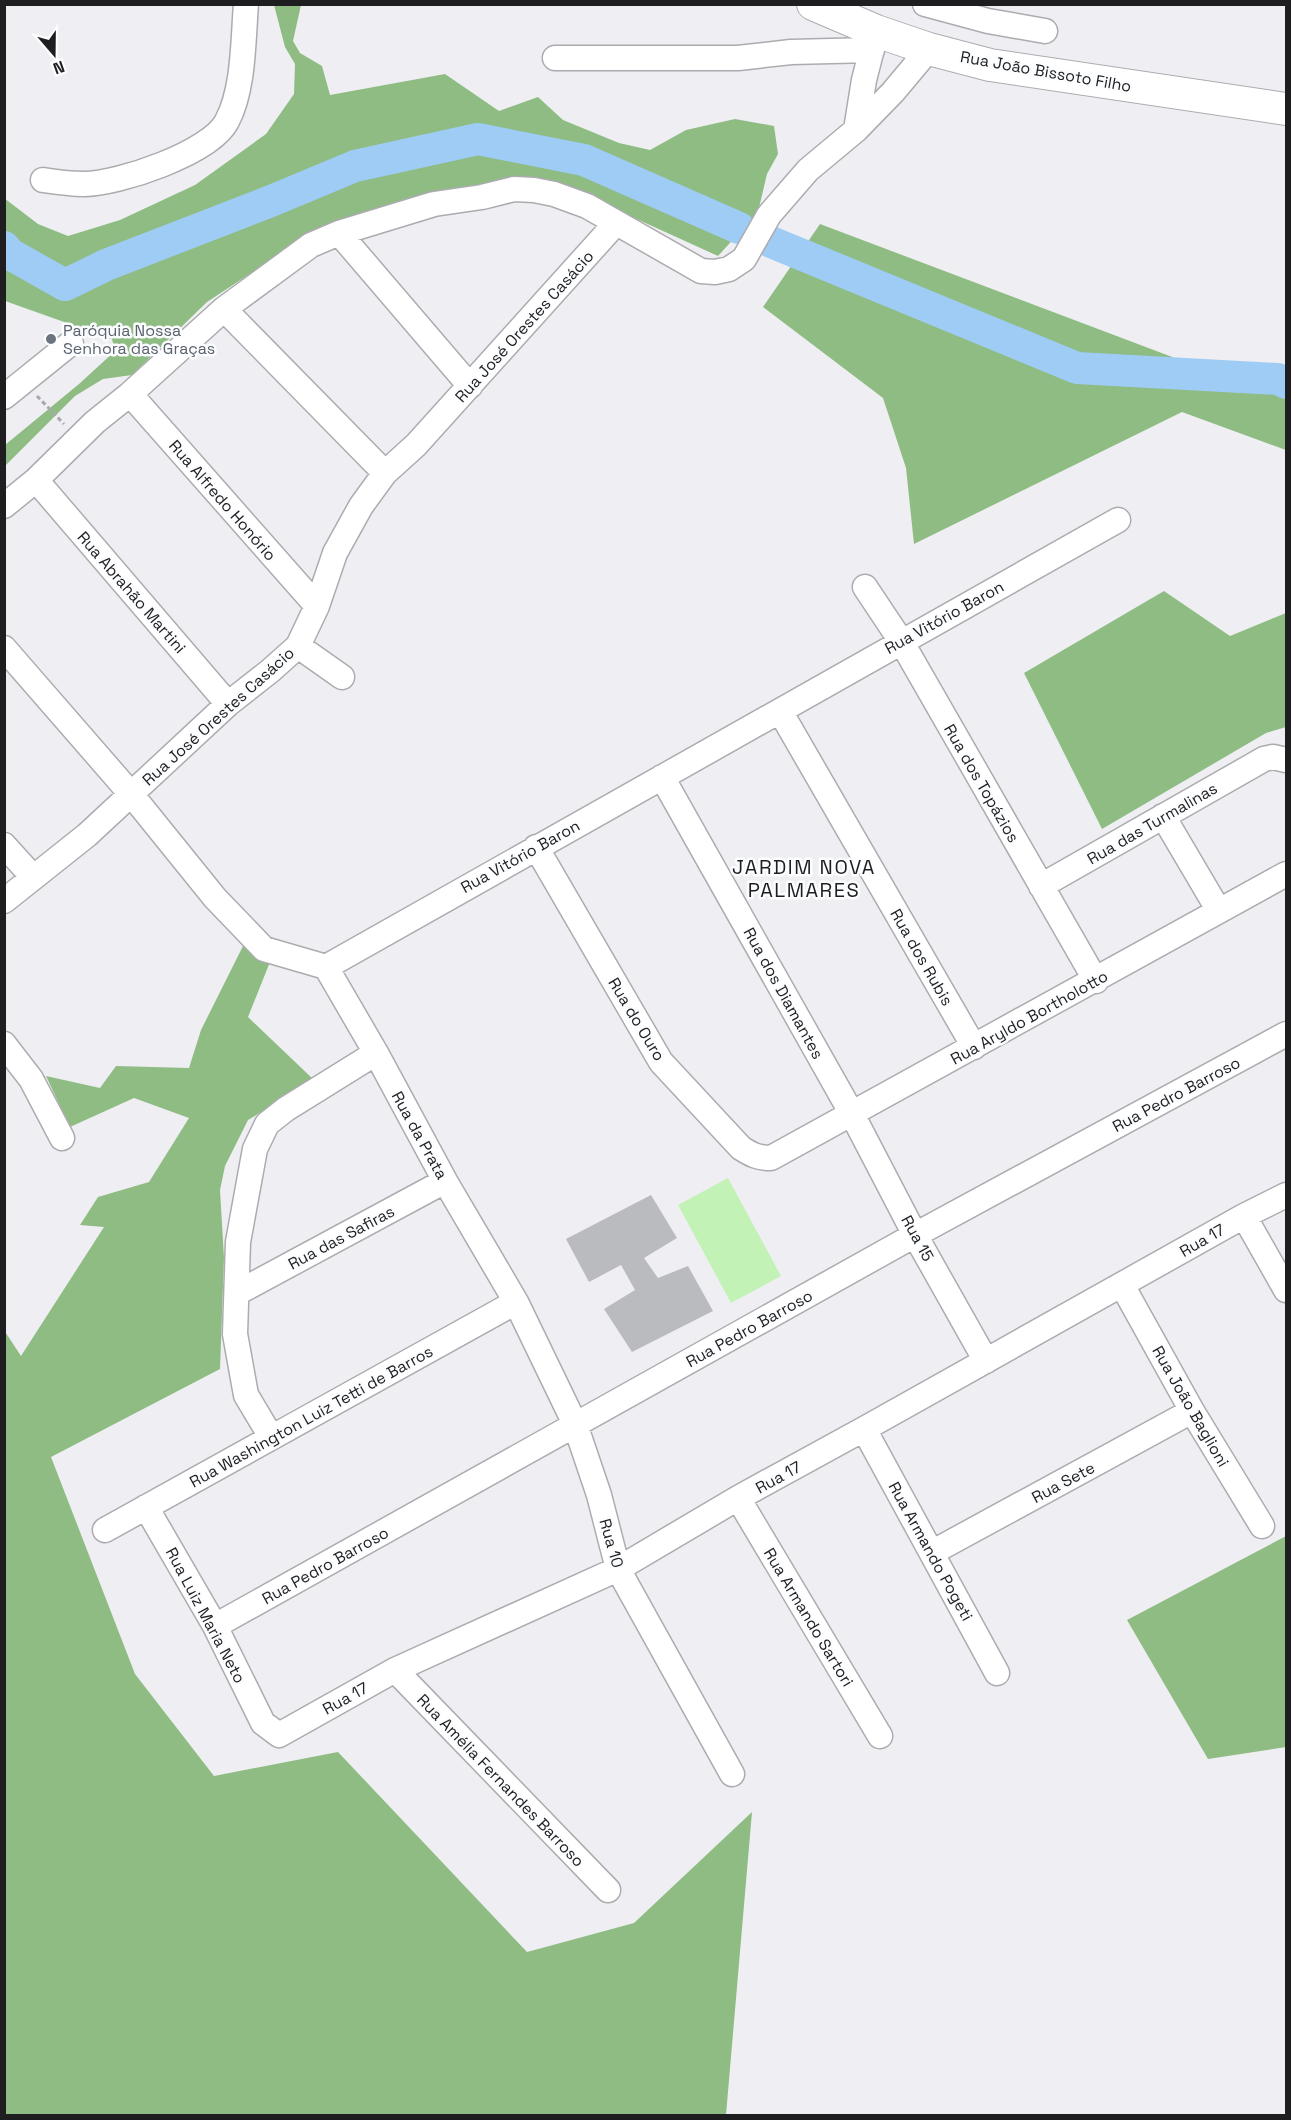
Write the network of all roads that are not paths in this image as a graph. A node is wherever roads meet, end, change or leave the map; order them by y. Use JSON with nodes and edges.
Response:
{"nodes":[{"id":1,"x":246,"y":4,"type":"edge"},
{"id":2,"x":813,"y":4,"type":"edge"},
{"id":3,"x":925,"y":4,"type":"edge"},
{"id":4,"x":1045,"y":31,"type":"dead end"},
{"id":5,"x":874,"y":41,"type":"junction"},
{"id":6,"x":929,"y":49,"type":"junction"},
{"id":7,"x":555,"y":58,"type":"dead end"},
{"id":8,"x":1287,"y":109,"type":"edge"},
{"id":9,"x":856,"y":130,"type":"junction"},
{"id":10,"x":43,"y":180,"type":"dead end"},
{"id":11,"x":616,"y":222,"type":"junction"},
{"id":12,"x":339,"y":233,"type":"junction"},
{"id":13,"x":224,"y":309,"type":"junction"},
{"id":14,"x":71,"y":343,"type":"dead end"},
{"id":15,"x":470,"y":386,"type":"junction"},
{"id":16,"x":14,"y":390,"type":"edge"},
{"id":17,"x":130,"y":394,"type":"junction"},
{"id":18,"x":385,"y":472,"type":"junction"},
{"id":19,"x":36,"y":480,"type":"junction"},
{"id":20,"x":4,"y":506,"type":"edge"},
{"id":21,"x":1118,"y":520,"type":"dead end"},
{"id":22,"x":865,"y":587,"type":"dead end"},
{"id":23,"x":317,"y":606,"type":"junction"},
{"id":24,"x":902,"y":641,"type":"junction"},
{"id":25,"x":298,"y":646,"type":"junction"},
{"id":26,"x":4,"y":648,"type":"edge"},
{"id":27,"x":342,"y":677,"type":"dead end"},
{"id":28,"x":228,"y":704,"type":"junction"},
{"id":29,"x":780,"y":711,"type":"junction"},
{"id":30,"x":1275,"y":760,"type":"edge"},
{"id":31,"x":662,"y":777,"type":"junction"},
{"id":32,"x":131,"y":794,"type":"junction"},
{"id":33,"x":1163,"y":816,"type":"junction"},
{"id":34,"x":4,"y":845,"type":"edge"},
{"id":35,"x":536,"y":847,"type":"junction"},
{"id":36,"x":1287,"y":874,"type":"edge"},
{"id":37,"x":33,"y":877,"type":"junction"},
{"id":38,"x":1041,"y":886,"type":"junction"},
{"id":39,"x":4,"y":901,"type":"edge"},
{"id":40,"x":1219,"y":911,"type":"junction"},
{"id":41,"x":326,"y":967,"type":"junction"},
{"id":42,"x":1096,"y":981,"type":"junction"},
{"id":43,"x":1287,"y":1034,"type":"edge"},
{"id":44,"x":4,"y":1044,"type":"edge"},
{"id":45,"x":974,"y":1047,"type":"junction"},
{"id":46,"x":376,"y":1053,"type":"junction"},
{"id":47,"x":852,"y":1114,"type":"junction"},
{"id":48,"x":62,"y":1138,"type":"dead end"},
{"id":49,"x":771,"y":1158,"type":"joint"},
{"id":50,"x":445,"y":1181,"type":"junction"},
{"id":51,"x":1287,"y":1195,"type":"edge"},
{"id":52,"x":1244,"y":1216,"type":"junction"},
{"id":53,"x":915,"y":1235,"type":"junction"},
{"id":54,"x":1122,"y":1285,"type":"junction"},
{"id":55,"x":1287,"y":1290,"type":"edge"},
{"id":56,"x":237,"y":1293,"type":"junction"},
{"id":57,"x":516,"y":1302,"type":"junction"},
{"id":58,"x":986,"y":1361,"type":"junction"},
{"id":59,"x":1192,"y":1412,"type":"junction"},
{"id":60,"x":575,"y":1424,"type":"junction"},
{"id":61,"x":864,"y":1430,"type":"junction"},
{"id":62,"x":271,"y":1437,"type":"junction"},
{"id":63,"x":738,"y":1498,"type":"junction"},
{"id":64,"x":146,"y":1507,"type":"junction"},
{"id":65,"x":1262,"y":1526,"type":"dead end"},
{"id":66,"x":105,"y":1530,"type":"dead end"},
{"id":67,"x":933,"y":1552,"type":"junction"},
{"id":68,"x":618,"y":1569,"type":"junction"},
{"id":69,"x":215,"y":1626,"type":"junction"},
{"id":70,"x":395,"y":1670,"type":"junction"},
{"id":71,"x":997,"y":1673,"type":"dead end"},
{"id":72,"x":263,"y":1723,"type":"joint"},
{"id":73,"x":880,"y":1736,"type":"dead end"},
{"id":74,"x":732,"y":1774,"type":"dead end"},
{"id":75,"x":608,"y":1890,"type":"dead end"}],
"edges":[{"from":1,"to":10,"type":"street"},
{"from":2,"to":5,"type":"main road","name":"Rua João Bissoto Filho"},
{"from":3,"to":4,"type":"street"},
{"from":5,"to":6,"type":"main road","name":"Rua João Bissoto Filho"},
{"from":5,"to":7,"type":"street"},
{"from":5,"to":9,"type":"street"},
{"from":6,"to":8,"type":"main road","name":"Rua João Bissoto Filho"},
{"from":6,"to":9,"type":"street"},
{"from":9,"to":11,"type":"street"},
{"from":11,"to":12,"type":"street"},
{"from":11,"to":15,"type":"street","name":"Rua José Orestes Casácio"},
{"from":12,"to":13,"type":"street"},
{"from":12,"to":15,"type":"street"},
{"from":13,"to":17,"type":"street"},
{"from":13,"to":18,"type":"street"},
{"from":14,"to":16,"type":"street"},
{"from":15,"to":18,"type":"street","name":"Rua José Orestes Casácio"},
{"from":17,"to":19,"type":"street"},
{"from":17,"to":23,"type":"street","name":"Rua Alfredo Honório"},
{"from":18,"to":23,"type":"street","name":"Rua José Orestes Casácio"},
{"from":19,"to":20,"type":"street"},
{"from":19,"to":28,"type":"street","name":"Rua Abrahão Martini"},
{"from":21,"to":24,"type":"street","name":"Rua Vitório Baron"},
{"from":22,"to":24,"type":"street","name":"Rua dos Topázios"},
{"from":23,"to":25,"type":"street","name":"Rua José Orestes Casácio"},
{"from":24,"to":29,"type":"street","name":"Rua Vitório Baron"},
{"from":24,"to":38,"type":"street","name":"Rua dos Topázios"},
{"from":25,"to":27,"type":"street"},
{"from":25,"to":28,"type":"street","name":"Rua José Orestes Casácio"},
{"from":26,"to":32,"type":"street"},
{"from":28,"to":32,"type":"street","name":"Rua José Orestes Casácio"},
{"from":29,"to":31,"type":"street","name":"Rua Vitório Baron"},
{"from":29,"to":45,"type":"street","name":"Rua dos Rubis"},
{"from":30,"to":33,"type":"street","name":"Rua das Turmalinas"},
{"from":31,"to":35,"type":"street","name":"Rua Vitório Baron"},
{"from":31,"to":47,"type":"street","name":"Rua dos Diamantes"},
{"from":32,"to":37,"type":"street","name":"Rua José Orestes Casácio"},
{"from":32,"to":41,"type":"street"},
{"from":33,"to":38,"type":"street","name":"Rua das Turmalinas"},
{"from":33,"to":40,"type":"street"},
{"from":34,"to":37,"type":"street"},
{"from":35,"to":41,"type":"street","name":"Rua Vitório Baron"},
{"from":35,"to":49,"type":"street","name":"Rua do Ouro"},
{"from":36,"to":40,"type":"street","name":"Rua Aryldo Bortholotto"},
{"from":37,"to":39,"type":"street","name":"Rua José Orestes Casácio"},
{"from":38,"to":42,"type":"street","name":"Rua dos Topázios"},
{"from":40,"to":42,"type":"street","name":"Rua Aryldo Bortholotto"},
{"from":41,"to":46,"type":"street","name":"Rua da Prata"},
{"from":42,"to":45,"type":"street","name":"Rua Aryldo Bortholotto"},
{"from":43,"to":53,"type":"street","name":"Rua Pedro Barroso"},
{"from":44,"to":48,"type":"street"},
{"from":45,"to":47,"type":"street","name":"Rua Aryldo Bortholotto"},
{"from":46,"to":50,"type":"street","name":"Rua da Prata"},
{"from":46,"to":56,"type":"street"},
{"from":47,"to":49,"type":"street","name":"Rua Aryldo Bortholotto"},
{"from":47,"to":53,"type":"street","name":"Rua 15"},
{"from":50,"to":56,"type":"street","name":"Rua das Safiras"},
{"from":50,"to":57,"type":"street","name":"Rua da Prata"},
{"from":51,"to":52,"type":"street","name":"Rua 17"},
{"from":52,"to":54,"type":"street","name":"Rua 17"},
{"from":52,"to":55,"type":"street"},
{"from":53,"to":58,"type":"street","name":"Rua 15"},
{"from":53,"to":60,"type":"street","name":"Rua Pedro Barroso"},
{"from":54,"to":58,"type":"street","name":"Rua 17"},
{"from":54,"to":59,"type":"street","name":"Rua João Baglioni"},
{"from":56,"to":62,"type":"street"},
{"from":57,"to":60,"type":"street","name":"Rua 10"},
{"from":57,"to":62,"type":"street","name":"Rua Washington Luiz Tetti de Barros"},
{"from":58,"to":61,"type":"street","name":"Rua 17"},
{"from":59,"to":65,"type":"street","name":"Rua João Baglioni"},
{"from":59,"to":67,"type":"street","name":"Rua Sete"},
{"from":60,"to":68,"type":"street","name":"Rua 10"},
{"from":60,"to":69,"type":"street","name":"Rua Pedro Barroso"},
{"from":61,"to":63,"type":"street","name":"Rua 17"},
{"from":61,"to":67,"type":"street","name":"Rua Armando Pogeti"},
{"from":62,"to":64,"type":"street","name":"Rua Washington Luiz Tetti de Barros"},
{"from":63,"to":68,"type":"street","name":"Rua 17"},
{"from":63,"to":73,"type":"street","name":"Rua Armando Sartori"},
{"from":64,"to":66,"type":"street","name":"Rua Washington Luiz Tetti de Barros"},
{"from":64,"to":69,"type":"street","name":"Rua Luiz Maria Neto"},
{"from":67,"to":71,"type":"street","name":"Rua Armando Pogeti"},
{"from":68,"to":70,"type":"street","name":"Rua 17"},
{"from":68,"to":74,"type":"street","name":"Rua 10"},
{"from":69,"to":72,"type":"street","name":"Rua Luiz Maria Neto"},
{"from":70,"to":72,"type":"street","name":"Rua 17"},
{"from":70,"to":75,"type":"street","name":"Rua Amélia Fernandes Barroso"}]}
